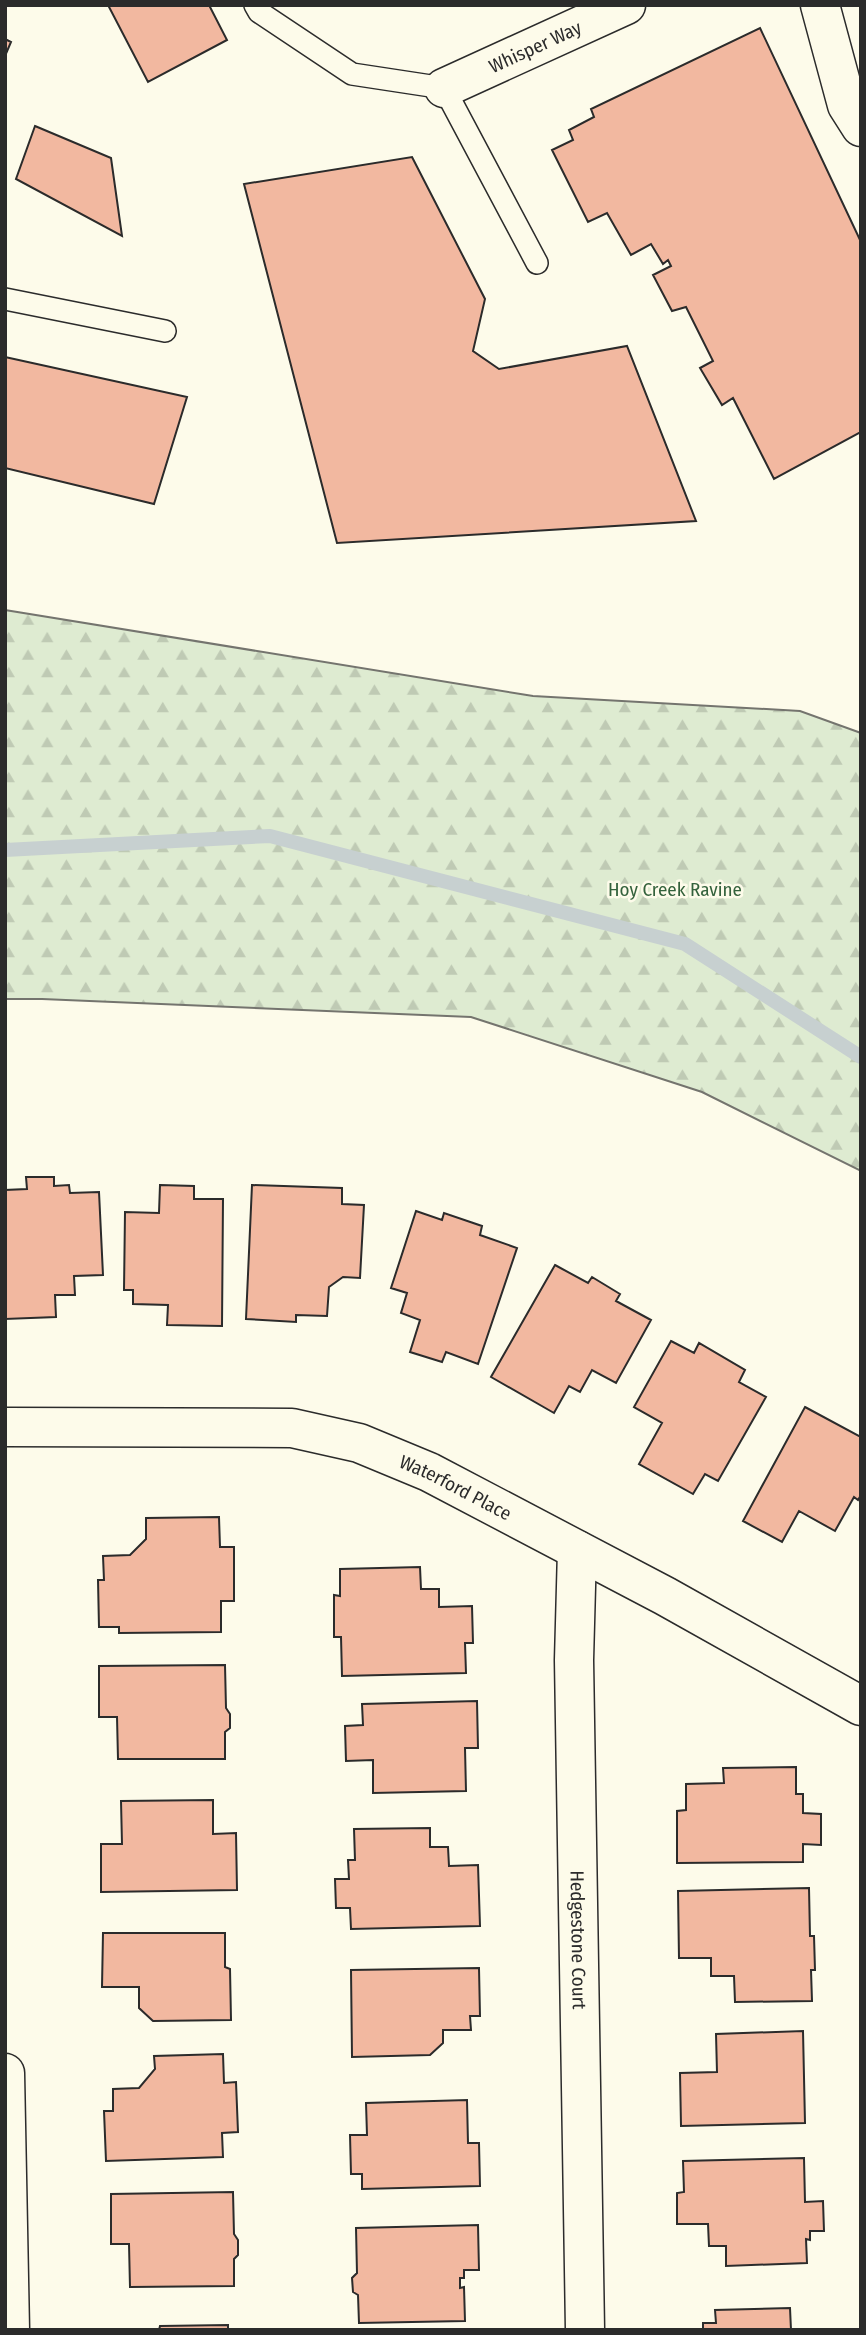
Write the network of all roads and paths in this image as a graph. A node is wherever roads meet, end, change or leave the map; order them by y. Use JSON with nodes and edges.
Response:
{"nodes":[{"id":1,"x":255,"y":5,"type":"edge"},
{"id":2,"x":626,"y":5,"type":"edge"},
{"id":3,"x":820,"y":5,"type":"edge"},
{"id":4,"x":444,"y":88,"type":"junction"},
{"id":5,"x":861,"y":127,"type":"edge"},
{"id":6,"x":537,"y":264,"type":"dead end"},
{"id":7,"x":5,"y":299,"type":"edge"},
{"id":8,"x":165,"y":331,"type":"dead end"},
{"id":9,"x":5,"y":1427,"type":"edge"},
{"id":10,"x":577,"y":1550,"type":"junction"},
{"id":11,"x":861,"y":1706,"type":"edge"},
{"id":12,"x":5,"y":2073,"type":"edge"},
{"id":13,"x":10,"y":2330,"type":"edge"},
{"id":14,"x":585,"y":2330,"type":"edge"}],
"edges":[{"from":1,"to":4,"type":"lane"},
{"from":2,"to":4,"type":"street","name":"Whisper Way"},
{"from":3,"to":5,"type":"street"},
{"from":4,"to":6,"type":"lane"},
{"from":7,"to":8,"type":"lane"},
{"from":9,"to":10,"type":"street","name":"Waterford Place"},
{"from":10,"to":11,"type":"street","name":"Waterford Place"},
{"from":10,"to":14,"type":"street","name":"Hedgestone Court"},
{"from":12,"to":13,"type":"street"}]}
